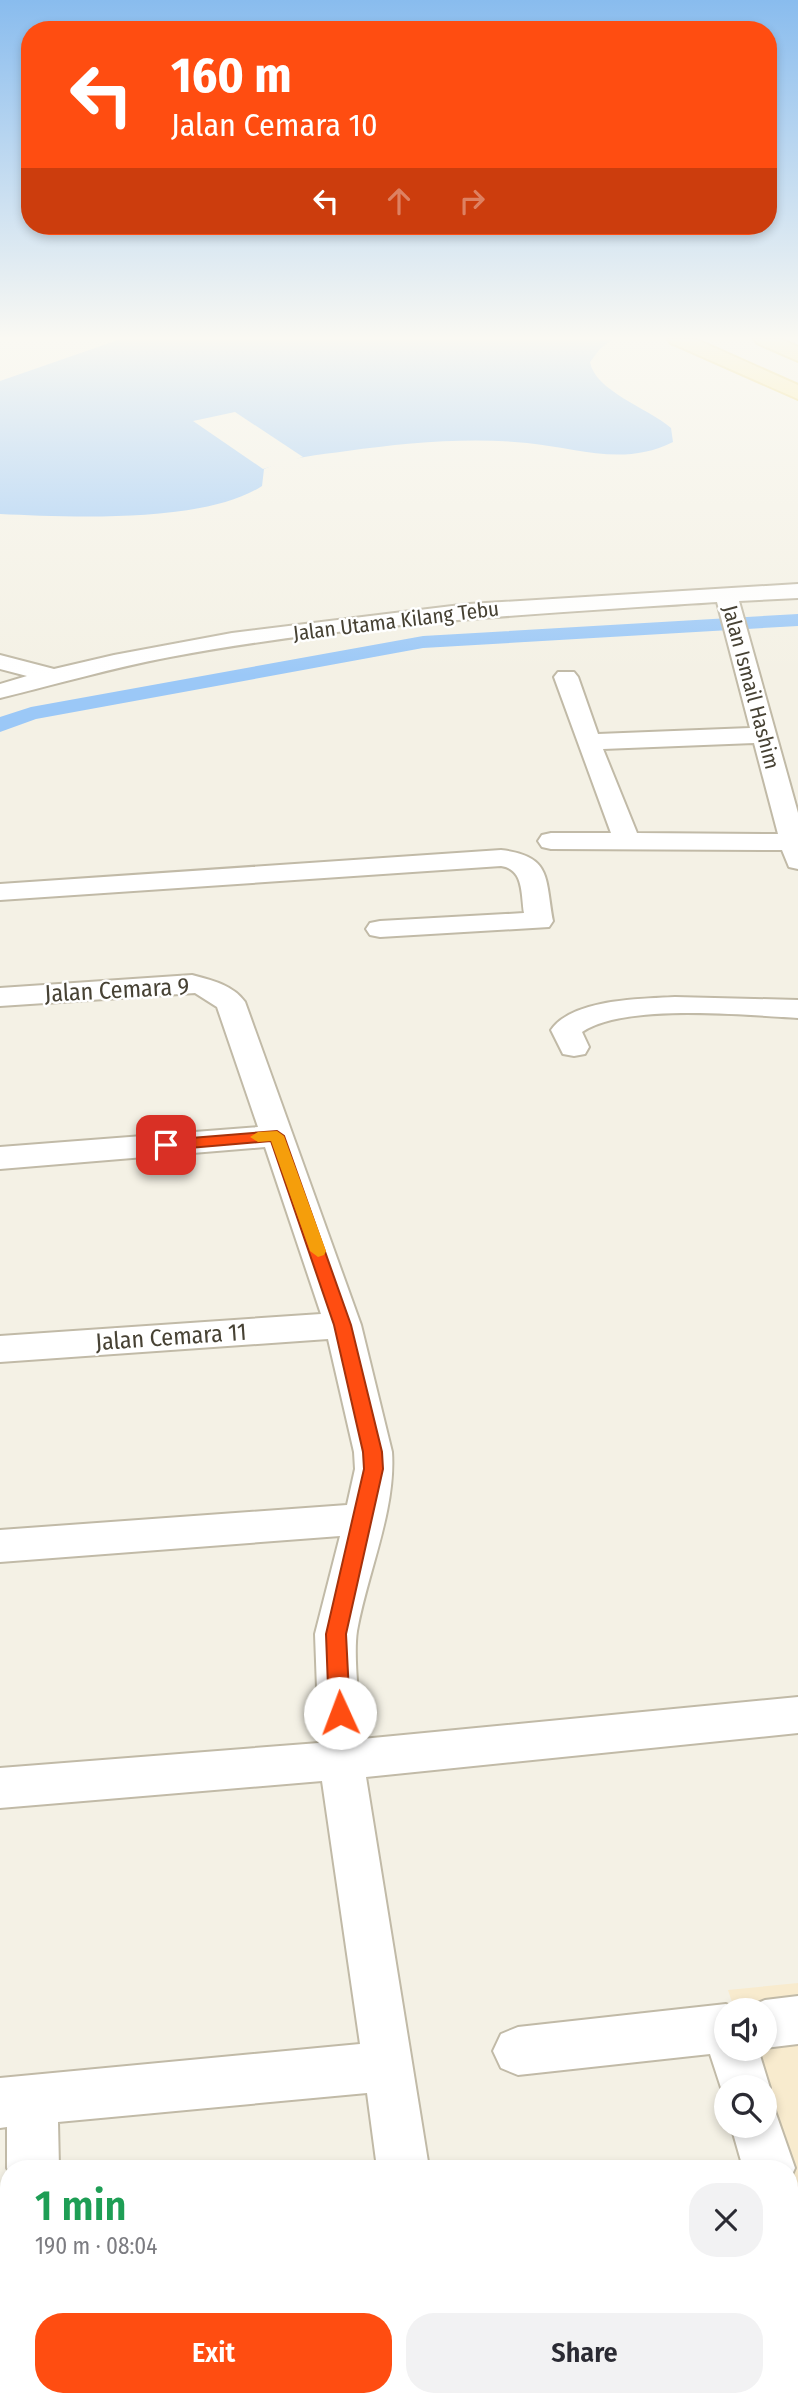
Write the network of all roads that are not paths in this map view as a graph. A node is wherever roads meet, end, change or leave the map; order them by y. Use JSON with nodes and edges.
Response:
{"nodes":[{"id":1,"x":798,"y":591,"type":"edge"},
{"id":2,"x":731,"y":614,"type":"junction"},
{"id":3,"x":0,"y":662,"type":"edge"},
{"id":4,"x":55,"y":675,"type":"junction"},
{"id":5,"x":566,"y":677,"type":"dead end"},
{"id":6,"x":0,"y":691,"type":"edge"},
{"id":7,"x":764,"y":735,"type":"junction"},
{"id":8,"x":588,"y":742,"type":"junction"},
{"id":9,"x":551,"y":841,"type":"dead end"},
{"id":10,"x":627,"y":841,"type":"junction"},
{"id":11,"x":795,"y":851,"type":"edge"},
{"id":12,"x":0,"y":892,"type":"edge"},
{"id":13,"x":380,"y":929,"type":"dead end"},
{"id":14,"x":0,"y":997,"type":"edge"},
{"id":15,"x":798,"y":1009,"type":"edge"},
{"id":16,"x":574,"y":1046,"type":"dead end"},
{"id":17,"x":277,"y":1136,"type":"junction"},
{"id":18,"x":0,"y":1158,"type":"edge"},
{"id":19,"x":343,"y":1325,"type":"junction"},
{"id":20,"x":0,"y":1349,"type":"edge"},
{"id":21,"x":364,"y":1519,"type":"junction"},
{"id":22,"x":0,"y":1546,"type":"edge"},
{"id":23,"x":798,"y":1715,"type":"edge"},
{"id":24,"x":341,"y":1759,"type":"junction"},
{"id":25,"x":0,"y":1788,"type":"edge"},
{"id":26,"x":798,"y":2020,"type":"edge"},
{"id":27,"x":777,"y":2023,"type":"edge"},
{"id":28,"x":714,"y":2029,"type":"edge"},
{"id":29,"x":518,"y":2051,"type":"dead end"},
{"id":30,"x":388,"y":2066,"type":"junction"},
{"id":31,"x":16,"y":2102,"type":"edge"},
{"id":32,"x":760,"y":2138,"type":"edge"},
{"id":33,"x":31,"y":2160,"type":"edge"},
{"id":34,"x":402,"y":2160,"type":"edge"},
{"id":35,"x":767,"y":2160,"type":"edge"}],
"edges":[{"from":1,"to":2,"type":"street","name":"Jalan Utama Kilang Tebu"},
{"from":2,"to":4,"type":"street","name":"Jalan Utama Kilang Tebu"},
{"from":2,"to":7,"type":"street","name":"Jalan Ismail Hashim"},
{"from":3,"to":4,"type":"street"},
{"from":4,"to":6,"type":"street","name":"Jalan Utama Kilang Tebu"},
{"from":5,"to":8,"type":"street"},
{"from":7,"to":8,"type":"street"},
{"from":7,"to":11,"type":"street","name":"Jalan Ismail Hashim"},
{"from":8,"to":10,"type":"street"},
{"from":9,"to":10,"type":"street"},
{"from":10,"to":11,"type":"street"},
{"from":12,"to":13,"type":"street"},
{"from":14,"to":17,"type":"street","name":"Jalan Cemara 9"},
{"from":15,"to":16,"type":"street"},
{"from":17,"to":18,"type":"street"},
{"from":17,"to":19,"type":"street"},
{"from":19,"to":20,"type":"street","name":"Jalan Cemara 11"},
{"from":19,"to":21,"type":"street"},
{"from":21,"to":22,"type":"street"},
{"from":21,"to":24,"type":"street"},
{"from":23,"to":24,"type":"street"},
{"from":24,"to":25,"type":"street"},
{"from":24,"to":30,"type":"street"},
{"from":26,"to":27,"type":"street"},
{"from":28,"to":29,"type":"street"},
{"from":30,"to":31,"type":"street"},
{"from":30,"to":34,"type":"street"},
{"from":31,"to":33,"type":"street"},
{"from":32,"to":35,"type":"street"}]}
